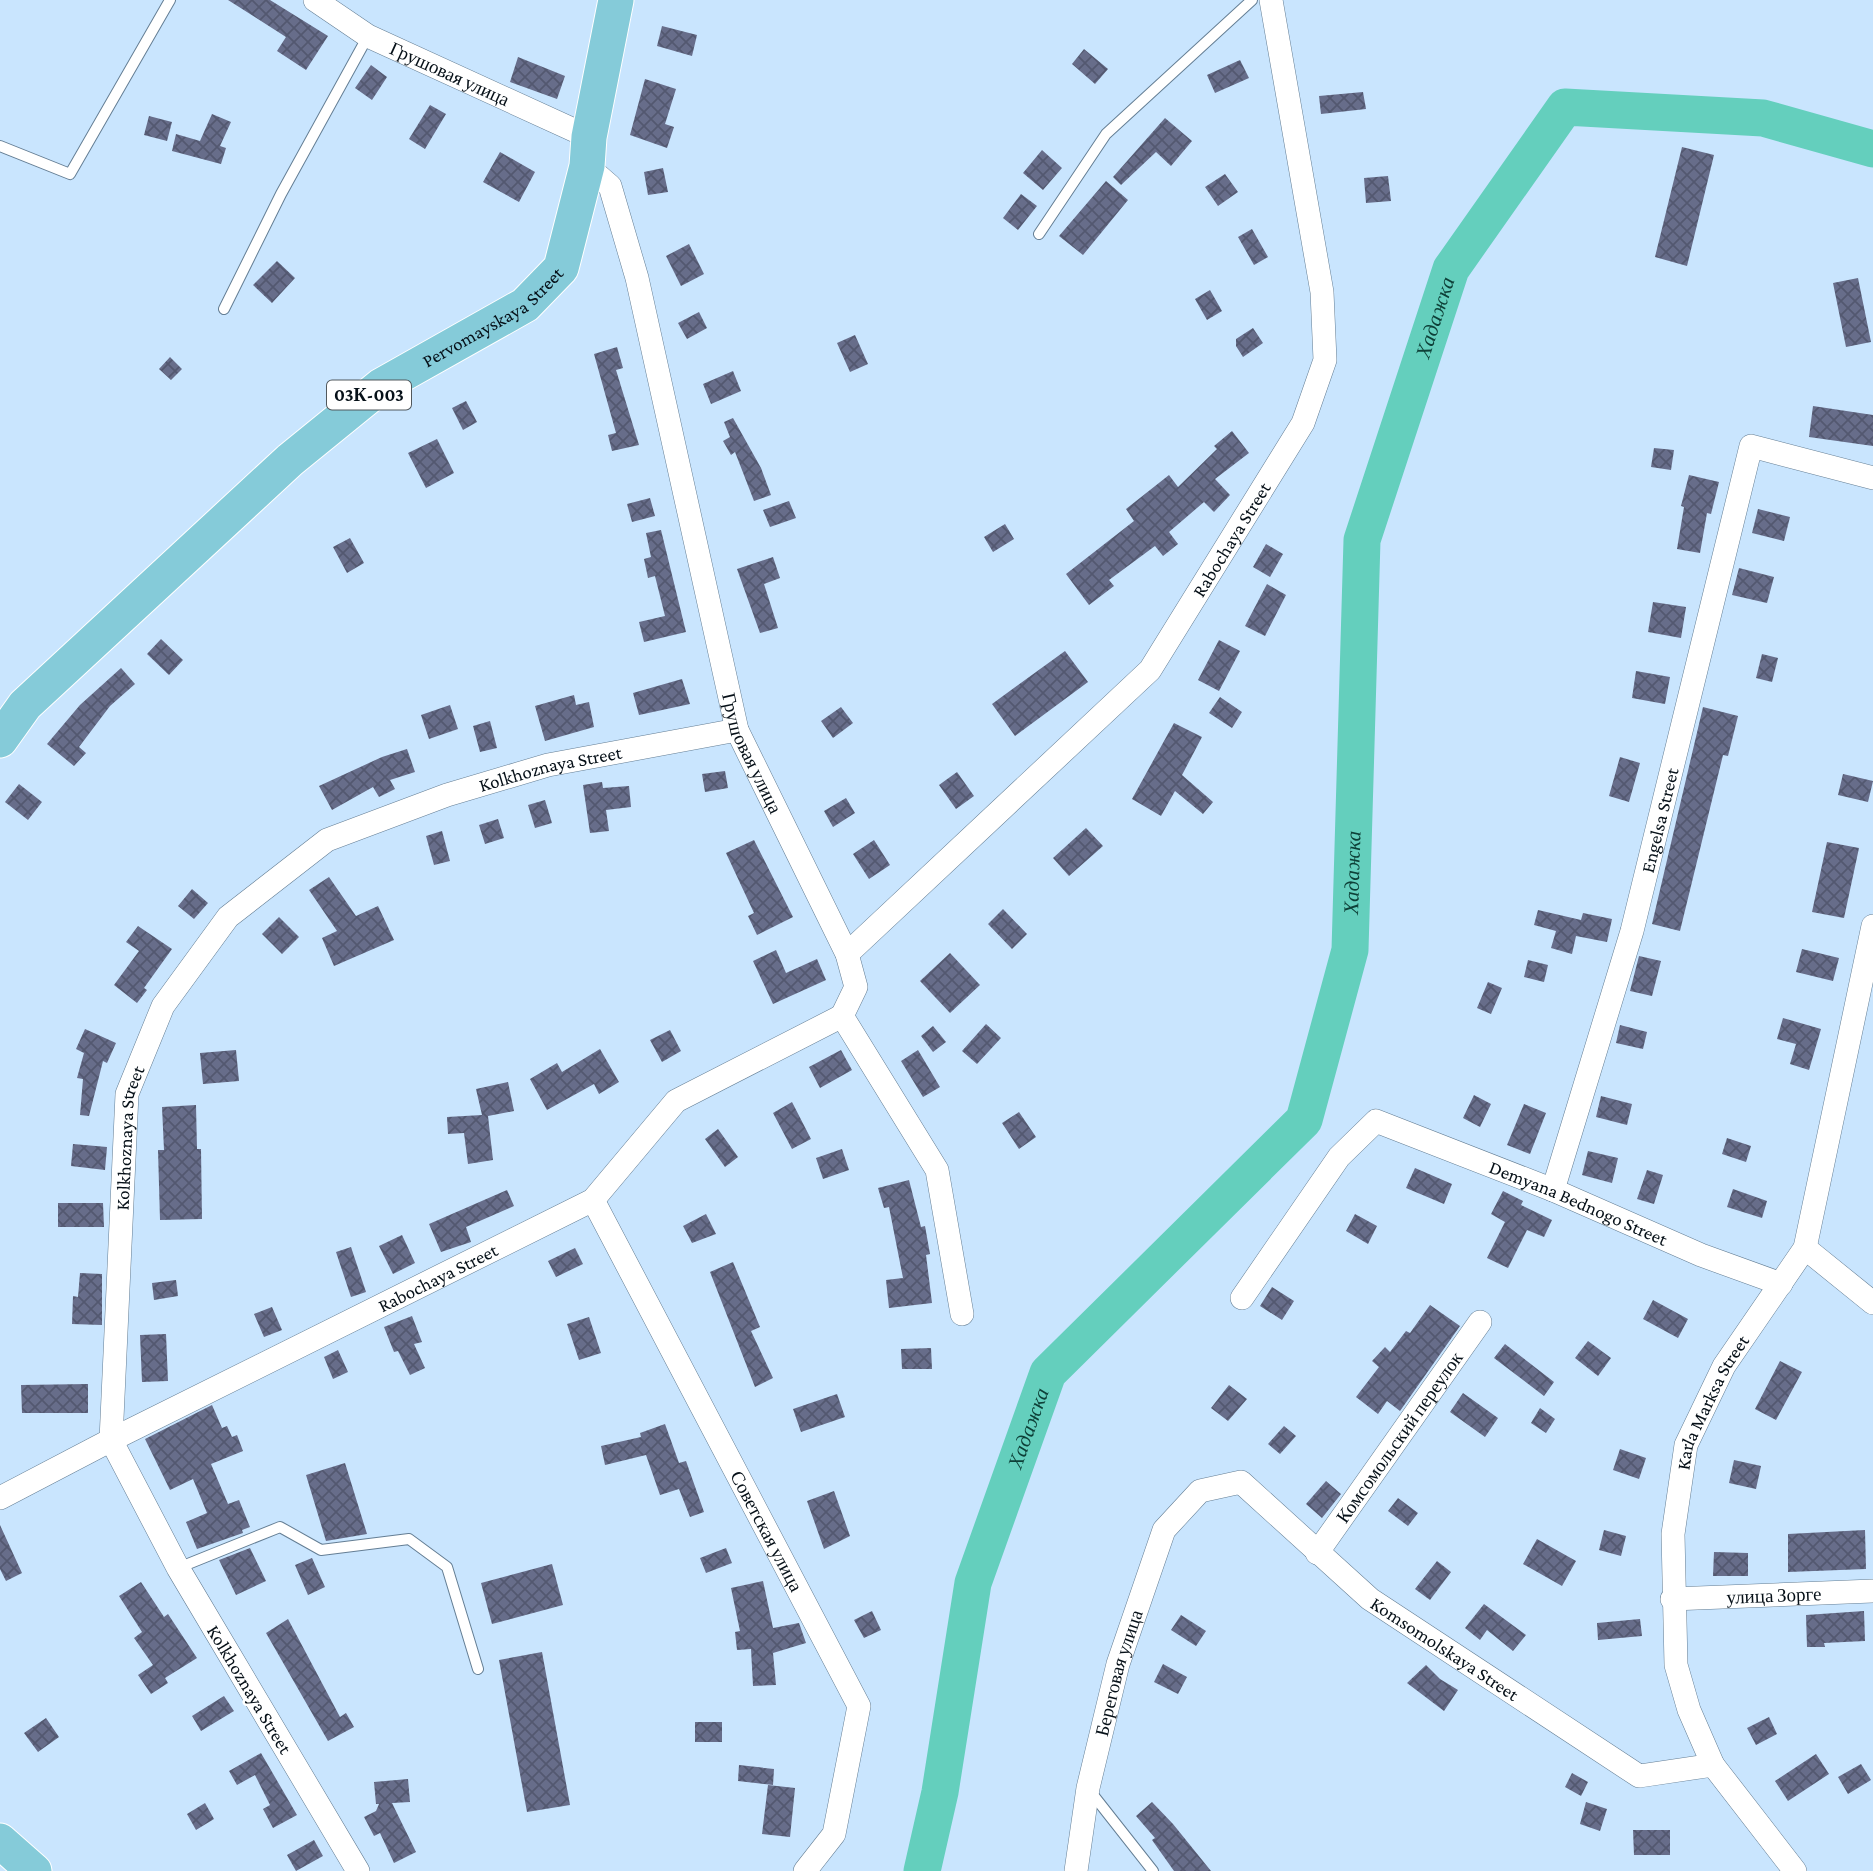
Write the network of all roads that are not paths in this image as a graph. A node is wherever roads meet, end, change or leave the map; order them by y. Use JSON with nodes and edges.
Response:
{"nodes":[{"id":1,"x":170,"y":0,"type":"edge"},
{"id":2,"x":316,"y":0,"type":"edge"},
{"id":3,"x":616,"y":0,"type":"edge"},
{"id":4,"x":1252,"y":0,"type":"edge"},
{"id":5,"x":1271,"y":0,"type":"edge"},
{"id":6,"x":368,"y":36,"type":"junction"},
{"id":7,"x":0,"y":146,"type":"edge"},
{"id":8,"x":588,"y":152,"type":"junction"},
{"id":9,"x":1039,"y":234,"type":"dead end"},
{"id":10,"x":224,"y":309,"type":"dead end"},
{"id":11,"x":1873,"y":478,"type":"edge"},
{"id":12,"x":737,"y":730,"type":"junction"},
{"id":13,"x":0,"y":740,"type":"edge"},
{"id":14,"x":1873,"y":926,"type":"edge"},
{"id":15,"x":847,"y":954,"type":"junction"},
{"id":16,"x":842,"y":1016,"type":"junction"},
{"id":17,"x":1553,"y":1190,"type":"junction"},
{"id":18,"x":593,"y":1200,"type":"junction"},
{"id":19,"x":1805,"y":1248,"type":"junction"},
{"id":20,"x":1781,"y":1284,"type":"junction"},
{"id":21,"x":1242,"y":1298,"type":"dead end"},
{"id":22,"x":1873,"y":1303,"type":"edge"},
{"id":23,"x":962,"y":1314,"type":"dead end"},
{"id":24,"x":1480,"y":1322,"type":"dead end"},
{"id":25,"x":111,"y":1440,"type":"junction"},
{"id":26,"x":1200,"y":1491,"type":"joint"},
{"id":27,"x":0,"y":1498,"type":"edge"},
{"id":28,"x":1317,"y":1553,"type":"junction"},
{"id":29,"x":178,"y":1568,"type":"junction"},
{"id":30,"x":1873,"y":1591,"type":"edge"},
{"id":31,"x":1672,"y":1599,"type":"junction"},
{"id":32,"x":478,"y":1668,"type":"dead end"},
{"id":33,"x":1713,"y":1765,"type":"junction"},
{"id":34,"x":1088,"y":1788,"type":"junction"},
{"id":35,"x":0,"y":1842,"type":"edge"},
{"id":36,"x":34,"y":1871,"type":"edge"},
{"id":37,"x":358,"y":1871,"type":"edge"},
{"id":38,"x":805,"y":1871,"type":"edge"},
{"id":39,"x":1076,"y":1871,"type":"edge"},
{"id":40,"x":1153,"y":1871,"type":"edge"},
{"id":41,"x":1795,"y":1871,"type":"edge"}],
"edges":[{"from":1,"to":7,"type":"lane"},
{"from":2,"to":6,"type":"street","name":"Грушовая улица"},
{"from":3,"to":8,"type":"main road","name":"Pervomayskaya Street","number":"03К-003"},
{"from":4,"to":9,"type":"lane"},
{"from":5,"to":15,"type":"street","name":"Rabochaya Street"},
{"from":6,"to":8,"type":"street","name":"Грушовая улица"},
{"from":6,"to":10,"type":"lane"},
{"from":8,"to":12,"type":"street","name":"Грушовая улица"},
{"from":8,"to":13,"type":"main road","name":"Pervomayskaya Street","number":"03К-003"},
{"from":11,"to":17,"type":"street","name":"Engelsa Street"},
{"from":12,"to":15,"type":"street","name":"Грушовая улица"},
{"from":12,"to":25,"type":"street","name":"Kolkhoznaya Street"},
{"from":14,"to":19,"type":"street","name":"Karla Marksa Street"},
{"from":15,"to":16,"type":"street","name":"Грушовая улица"},
{"from":16,"to":18,"type":"street","name":"Rabochaya Street"},
{"from":16,"to":23,"type":"street"},
{"from":17,"to":20,"type":"street","name":"Demyana Bednogo Street"},
{"from":17,"to":21,"type":"street","name":"Demyana Bednogo Street"},
{"from":18,"to":25,"type":"street","name":"Rabochaya Street"},
{"from":18,"to":38,"type":"street","name":"Советская улица"},
{"from":19,"to":20,"type":"street","name":"Karla Marksa Street"},
{"from":19,"to":22,"type":"street"},
{"from":20,"to":31,"type":"street","name":"Karla Marksa Street"},
{"from":24,"to":28,"type":"street","name":"Комсомольский переулок"},
{"from":25,"to":27,"type":"street","name":"Rabochaya Street"},
{"from":25,"to":29,"type":"street","name":"Kolkhoznaya Street"},
{"from":26,"to":28,"type":"street","name":"Komsomolskaya Street"},
{"from":26,"to":34,"type":"street","name":"Береговая улица"},
{"from":28,"to":33,"type":"street","name":"Komsomolskaya Street"},
{"from":29,"to":32,"type":"lane"},
{"from":29,"to":37,"type":"street","name":"Kolkhoznaya Street"},
{"from":30,"to":31,"type":"street","name":"улица Зорге"},
{"from":31,"to":33,"type":"street","name":"Karla Marksa Street"},
{"from":33,"to":41,"type":"street","name":"Karla Marksa Street"},
{"from":34,"to":39,"type":"street","name":"Береговая улица"},
{"from":34,"to":40,"type":"lane"},
{"from":35,"to":36,"type":"main road"}]}
